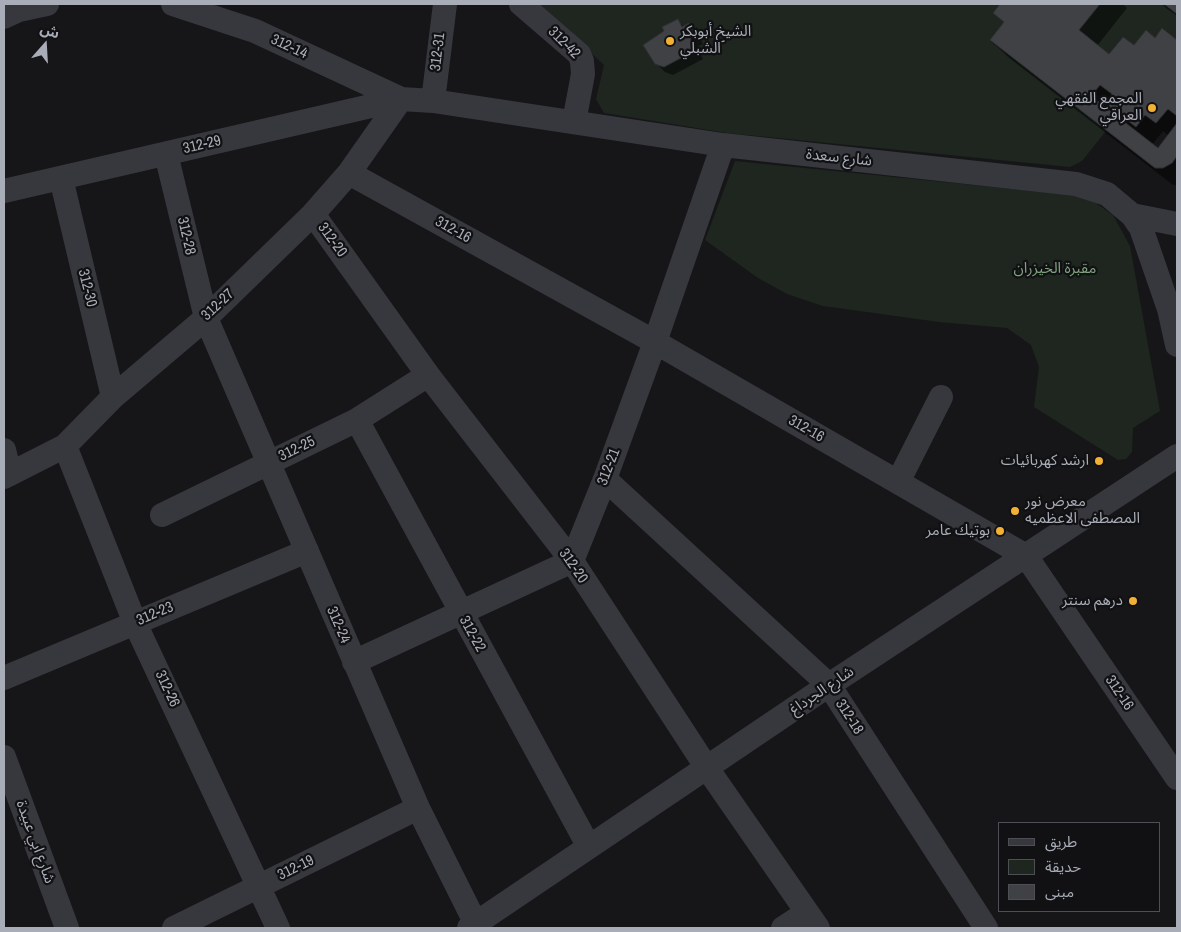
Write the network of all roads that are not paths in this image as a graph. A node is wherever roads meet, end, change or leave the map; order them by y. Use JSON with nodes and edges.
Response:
{"nodes":[{"id":1,"x":47,"y":4,"type":"edge"},
{"id":2,"x":173,"y":4,"type":"edge"},
{"id":3,"x":445,"y":4,"type":"edge"},
{"id":4,"x":522,"y":4,"type":"edge"},
{"id":5,"x":4,"y":17,"type":"edge"},
{"id":6,"x":401,"y":99,"type":"junction"},
{"id":7,"x":433,"y":101,"type":"junction"},
{"id":8,"x":574,"y":122,"type":"junction"},
{"id":9,"x":723,"y":145,"type":"junction"},
{"id":10,"x":166,"y":154,"type":"junction"},
{"id":11,"x":349,"y":173,"type":"junction"},
{"id":12,"x":60,"y":178,"type":"junction"},
{"id":13,"x":4,"y":191,"type":"edge"},
{"id":14,"x":313,"y":214,"type":"junction"},
{"id":15,"x":1132,"y":215,"type":"junction"},
{"id":16,"x":1177,"y":224,"type":"edge"},
{"id":17,"x":206,"y":318,"type":"junction"},
{"id":18,"x":655,"y":342,"type":"junction"},
{"id":19,"x":1177,"y":345,"type":"edge"},
{"id":20,"x":428,"y":374,"type":"junction"},
{"id":21,"x":113,"y":397,"type":"junction"},
{"id":22,"x":941,"y":397,"type":"dead end"},
{"id":23,"x":357,"y":420,"type":"junction"},
{"id":24,"x":64,"y":446,"type":"junction"},
{"id":25,"x":4,"y":450,"type":"edge"},
{"id":26,"x":1177,"y":456,"type":"edge"},
{"id":27,"x":268,"y":463,"type":"junction"},
{"id":28,"x":7,"y":475,"type":"edge"},
{"id":29,"x":605,"y":479,"type":"junction"},
{"id":30,"x":898,"y":482,"type":"junction"},
{"id":31,"x":162,"y":515,"type":"dead end"},
{"id":32,"x":306,"y":551,"type":"junction"},
{"id":33,"x":1026,"y":556,"type":"junction"},
{"id":34,"x":572,"y":561,"type":"junction"},
{"id":35,"x":460,"y":612,"type":"junction"},
{"id":36,"x":135,"y":623,"type":"junction"},
{"id":37,"x":354,"y":662,"type":"junction"},
{"id":38,"x":4,"y":678,"type":"edge"},
{"id":39,"x":830,"y":686,"type":"junction"},
{"id":40,"x":4,"y":756,"type":"edge"},
{"id":41,"x":707,"y":768,"type":"junction"},
{"id":42,"x":1177,"y":778,"type":"edge"},
{"id":43,"x":418,"y":808,"type":"junction"},
{"id":44,"x":589,"y":847,"type":"junction"},
{"id":45,"x":260,"y":885,"type":"junction"},
{"id":46,"x":812,"y":921,"type":"edge"},
{"id":47,"x":474,"y":927,"type":"edge"},
{"id":48,"x":67,"y":928,"type":"edge"},
{"id":49,"x":174,"y":928,"type":"edge"},
{"id":50,"x":278,"y":928,"type":"edge"},
{"id":51,"x":783,"y":928,"type":"edge"},
{"id":52,"x":986,"y":928,"type":"edge"}],
"edges":[{"from":1,"to":5,"type":"street"},
{"from":2,"to":6,"type":"street","name":"312-14"},
{"from":3,"to":7,"type":"street","name":"312-31"},
{"from":4,"to":8,"type":"street","name":"312-42"},
{"from":6,"to":7,"type":"street","name":"شارع سعدة"},
{"from":6,"to":10,"type":"street","name":"312-29"},
{"from":6,"to":11,"type":"street","name":"312-27"},
{"from":7,"to":8,"type":"street","name":"شارع سعدة"},
{"from":8,"to":9,"type":"street","name":"شارع سعدة"},
{"from":9,"to":15,"type":"street","name":"شارع سعدة"},
{"from":9,"to":18,"type":"street","name":"312-21"},
{"from":10,"to":12,"type":"street","name":"312-29"},
{"from":10,"to":17,"type":"street","name":"312-28"},
{"from":11,"to":14,"type":"street","name":"312-27"},
{"from":11,"to":18,"type":"street","name":"312-16"},
{"from":12,"to":13,"type":"street","name":"312-29"},
{"from":12,"to":21,"type":"street","name":"312-30"},
{"from":14,"to":17,"type":"street","name":"312-27"},
{"from":14,"to":20,"type":"street","name":"312-20"},
{"from":15,"to":16,"type":"street"},
{"from":15,"to":19,"type":"street","name":"شارع سعدة"},
{"from":17,"to":21,"type":"street","name":"312-27"},
{"from":17,"to":27,"type":"street","name":"312-24"},
{"from":18,"to":29,"type":"street","name":"312-21"},
{"from":18,"to":30,"type":"street","name":"312-16"},
{"from":20,"to":23,"type":"street","name":"312-25"},
{"from":20,"to":34,"type":"street","name":"312-20"},
{"from":21,"to":24,"type":"street","name":"312-27"},
{"from":22,"to":30,"type":"street"},
{"from":23,"to":27,"type":"street","name":"312-25"},
{"from":23,"to":35,"type":"street","name":"312-22"},
{"from":24,"to":28,"type":"street","name":"312-27"},
{"from":24,"to":36,"type":"street","name":"312-26"},
{"from":25,"to":28,"type":"street"},
{"from":26,"to":33,"type":"street","name":"شارع الجرداغ"},
{"from":27,"to":31,"type":"street","name":"312-25"},
{"from":27,"to":32,"type":"street","name":"312-24"},
{"from":29,"to":34,"type":"street","name":"312-21"},
{"from":29,"to":39,"type":"street","name":"312-18"},
{"from":30,"to":33,"type":"street","name":"312-16"},
{"from":32,"to":36,"type":"street","name":"312-23"},
{"from":32,"to":37,"type":"street","name":"312-24"},
{"from":33,"to":39,"type":"street","name":"شارع الجرداغ"},
{"from":33,"to":42,"type":"street","name":"312-16"},
{"from":34,"to":35,"type":"street"},
{"from":34,"to":41,"type":"street","name":"312-20"},
{"from":35,"to":37,"type":"street"},
{"from":35,"to":44,"type":"street","name":"312-22"},
{"from":36,"to":38,"type":"street","name":"312-23"},
{"from":36,"to":45,"type":"street","name":"312-26"},
{"from":37,"to":43,"type":"street","name":"312-24"},
{"from":39,"to":41,"type":"street","name":"شارع الجرداغ"},
{"from":39,"to":52,"type":"street","name":"312-18"},
{"from":40,"to":48,"type":"street","name":"شارع ابي عبيدة"},
{"from":41,"to":44,"type":"street","name":"شارع الجرداغ"},
{"from":41,"to":46,"type":"street","name":"312-20"},
{"from":43,"to":45,"type":"street","name":"312-19"},
{"from":43,"to":47,"type":"street","name":"312-24"},
{"from":44,"to":47,"type":"street","name":"شارع الجرداغ"},
{"from":45,"to":49,"type":"street","name":"312-19"},
{"from":45,"to":50,"type":"street","name":"312-26"},
{"from":46,"to":51,"type":"street"}]}
